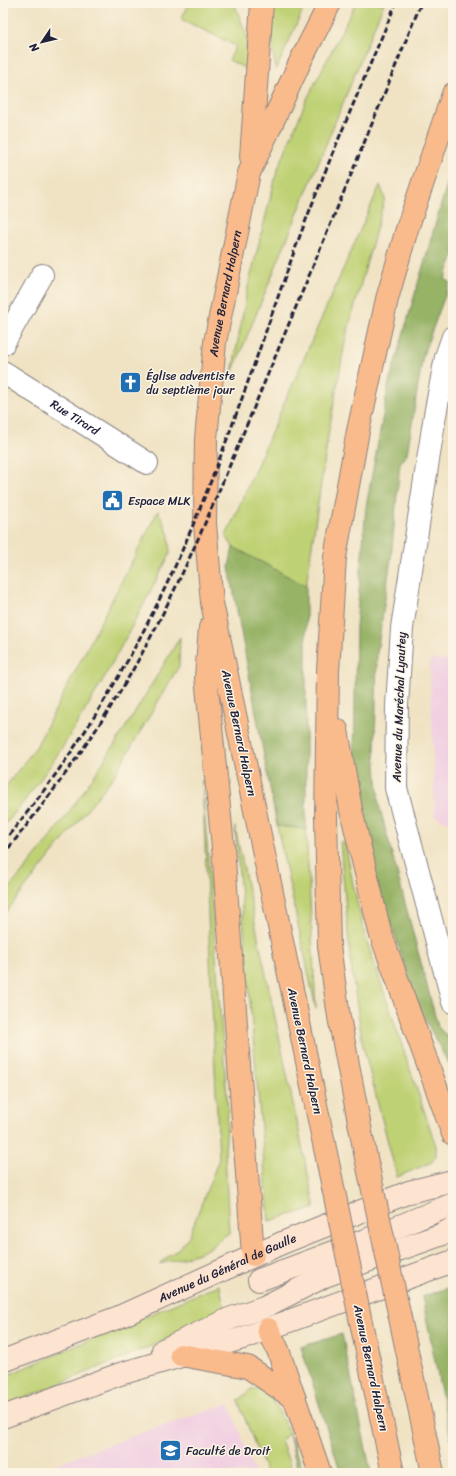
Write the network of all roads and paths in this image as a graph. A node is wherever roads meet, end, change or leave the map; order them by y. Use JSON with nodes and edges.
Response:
{"nodes":[{"id":1,"x":262,"y":3,"type":"edge"},
{"id":2,"x":330,"y":3,"type":"edge"},
{"id":3,"x":453,"y":94,"type":"edge"},
{"id":4,"x":249,"y":173,"type":"junction"},
{"id":5,"x":42,"y":276,"type":"dead end"},
{"id":6,"x":453,"y":337,"type":"edge"},
{"id":7,"x":3,"y":344,"type":"edge"},
{"id":8,"x":3,"y":372,"type":"edge"},
{"id":9,"x":147,"y":463,"type":"dead end"},
{"id":10,"x":212,"y":603,"type":"junction"},
{"id":11,"x":328,"y":672,"type":"junction"},
{"id":12,"x":453,"y":1002,"type":"edge"},
{"id":13,"x":453,"y":1134,"type":"edge"},
{"id":14,"x":453,"y":1180,"type":"edge"},
{"id":15,"x":453,"y":1204,"type":"edge"},
{"id":16,"x":453,"y":1228,"type":"edge"},
{"id":17,"x":253,"y":1255,"type":"junction"},
{"id":18,"x":453,"y":1261,"type":"edge"},
{"id":19,"x":259,"y":1280,"type":"junction"},
{"id":20,"x":264,"y":1307,"type":"junction"},
{"id":21,"x":268,"y":1329,"type":"junction"},
{"id":22,"x":181,"y":1355,"type":"junction"},
{"id":23,"x":3,"y":1361,"type":"edge"},
{"id":24,"x":120,"y":1374,"type":"junction"},
{"id":25,"x":294,"y":1399,"type":"junction"},
{"id":26,"x":3,"y":1417,"type":"edge"},
{"id":27,"x":320,"y":1473,"type":"edge"},
{"id":28,"x":393,"y":1473,"type":"edge"},
{"id":29,"x":433,"y":1473,"type":"edge"}],
"edges":[{"from":1,"to":4,"type":"highway"},
{"from":2,"to":4,"type":"highway","name":"Avenue Bernard Halpern"},
{"from":3,"to":11,"type":"highway"},
{"from":4,"to":10,"type":"highway","name":"Avenue Bernard Halpern"},
{"from":5,"to":7,"type":"street"},
{"from":6,"to":12,"type":"street","name":"Avenue du Maréchal Lyautey"},
{"from":8,"to":9,"type":"street","name":"Rue Tirard"},
{"from":10,"to":17,"type":"highway"},
{"from":10,"to":28,"type":"highway","name":"Avenue Bernard Halpern","bridge":true},
{"from":11,"to":13,"type":"highway"},
{"from":11,"to":29,"type":"highway","bridge":true},
{"from":14,"to":17,"type":"main road","name":"Avenue du Général de Gaulle"},
{"from":15,"to":19,"type":"main road"},
{"from":16,"to":20,"type":"main road"},
{"from":17,"to":19,"type":"main road"},
{"from":17,"to":23,"type":"main road","name":"Avenue du Général de Gaulle"},
{"from":18,"to":21,"type":"main road"},
{"from":19,"to":20,"type":"main road"},
{"from":20,"to":21,"type":"main road"},
{"from":20,"to":24,"type":"main road"},
{"from":21,"to":22,"type":"main road"},
{"from":21,"to":25,"type":"highway"},
{"from":22,"to":24,"type":"main road"},
{"from":22,"to":25,"type":"highway"},
{"from":24,"to":26,"type":"main road"},
{"from":25,"to":27,"type":"highway"}]}
